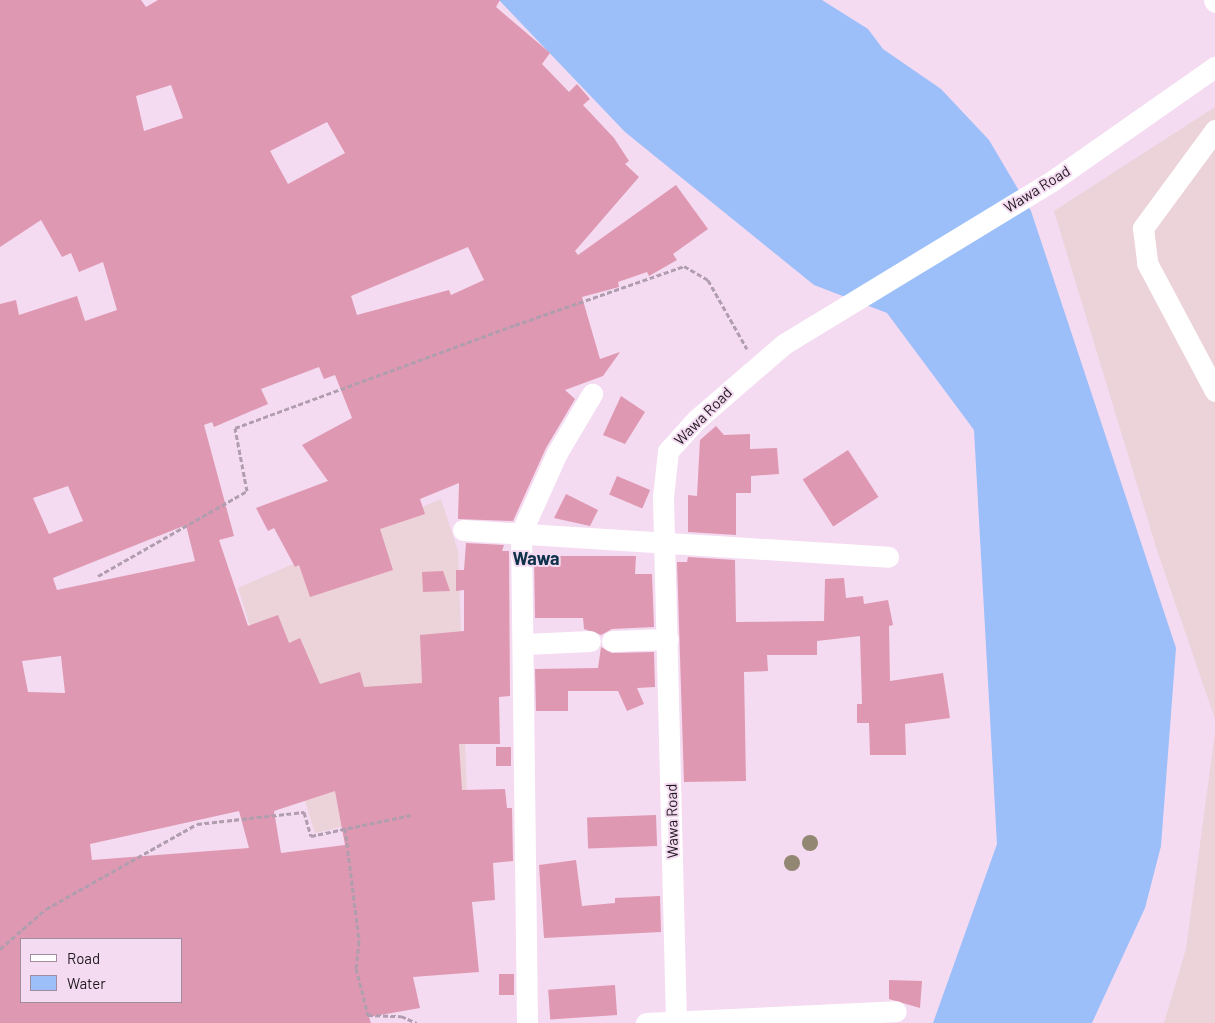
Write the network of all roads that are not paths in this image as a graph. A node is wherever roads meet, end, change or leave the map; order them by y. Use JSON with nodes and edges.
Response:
{"nodes":[{"id":1,"x":1215,"y":67,"type":"edge"},
{"id":2,"x":1215,"y":130,"type":"edge"},
{"id":3,"x":1215,"y":391,"type":"edge"},
{"id":4,"x":592,"y":394,"type":"dead end"},
{"id":5,"x":463,"y":530,"type":"dead end"},
{"id":6,"x":521,"y":533,"type":"junction"},
{"id":7,"x":666,"y":541,"type":"junction"},
{"id":8,"x":888,"y":557,"type":"dead end"},
{"id":9,"x":668,"y":639,"type":"junction"},
{"id":10,"x":590,"y":641,"type":"dead end"},
{"id":11,"x":612,"y":641,"type":"dead end"},
{"id":12,"x":525,"y":644,"type":"junction"},
{"id":13,"x":896,"y":1011,"type":"dead end"},
{"id":14,"x":676,"y":1022,"type":"edge"},
{"id":15,"x":703,"y":1022,"type":"edge"},
{"id":16,"x":527,"y":1023,"type":"edge"},
{"id":17,"x":646,"y":1023,"type":"edge"}],
"edges":[{"from":1,"to":7,"type":"street","name":"Wawa Road"},
{"from":2,"to":3,"type":"street"},
{"from":4,"to":6,"type":"street"},
{"from":5,"to":6,"type":"street"},
{"from":6,"to":7,"type":"street"},
{"from":6,"to":12,"type":"street"},
{"from":7,"to":8,"type":"street"},
{"from":7,"to":9,"type":"street","name":"Wawa Road"},
{"from":9,"to":11,"type":"street"},
{"from":9,"to":14,"type":"street","name":"Wawa Road"},
{"from":10,"to":12,"type":"street"},
{"from":12,"to":16,"type":"street"},
{"from":13,"to":15,"type":"street"},
{"from":14,"to":15,"type":"street"},
{"from":14,"to":17,"type":"street"}]}
